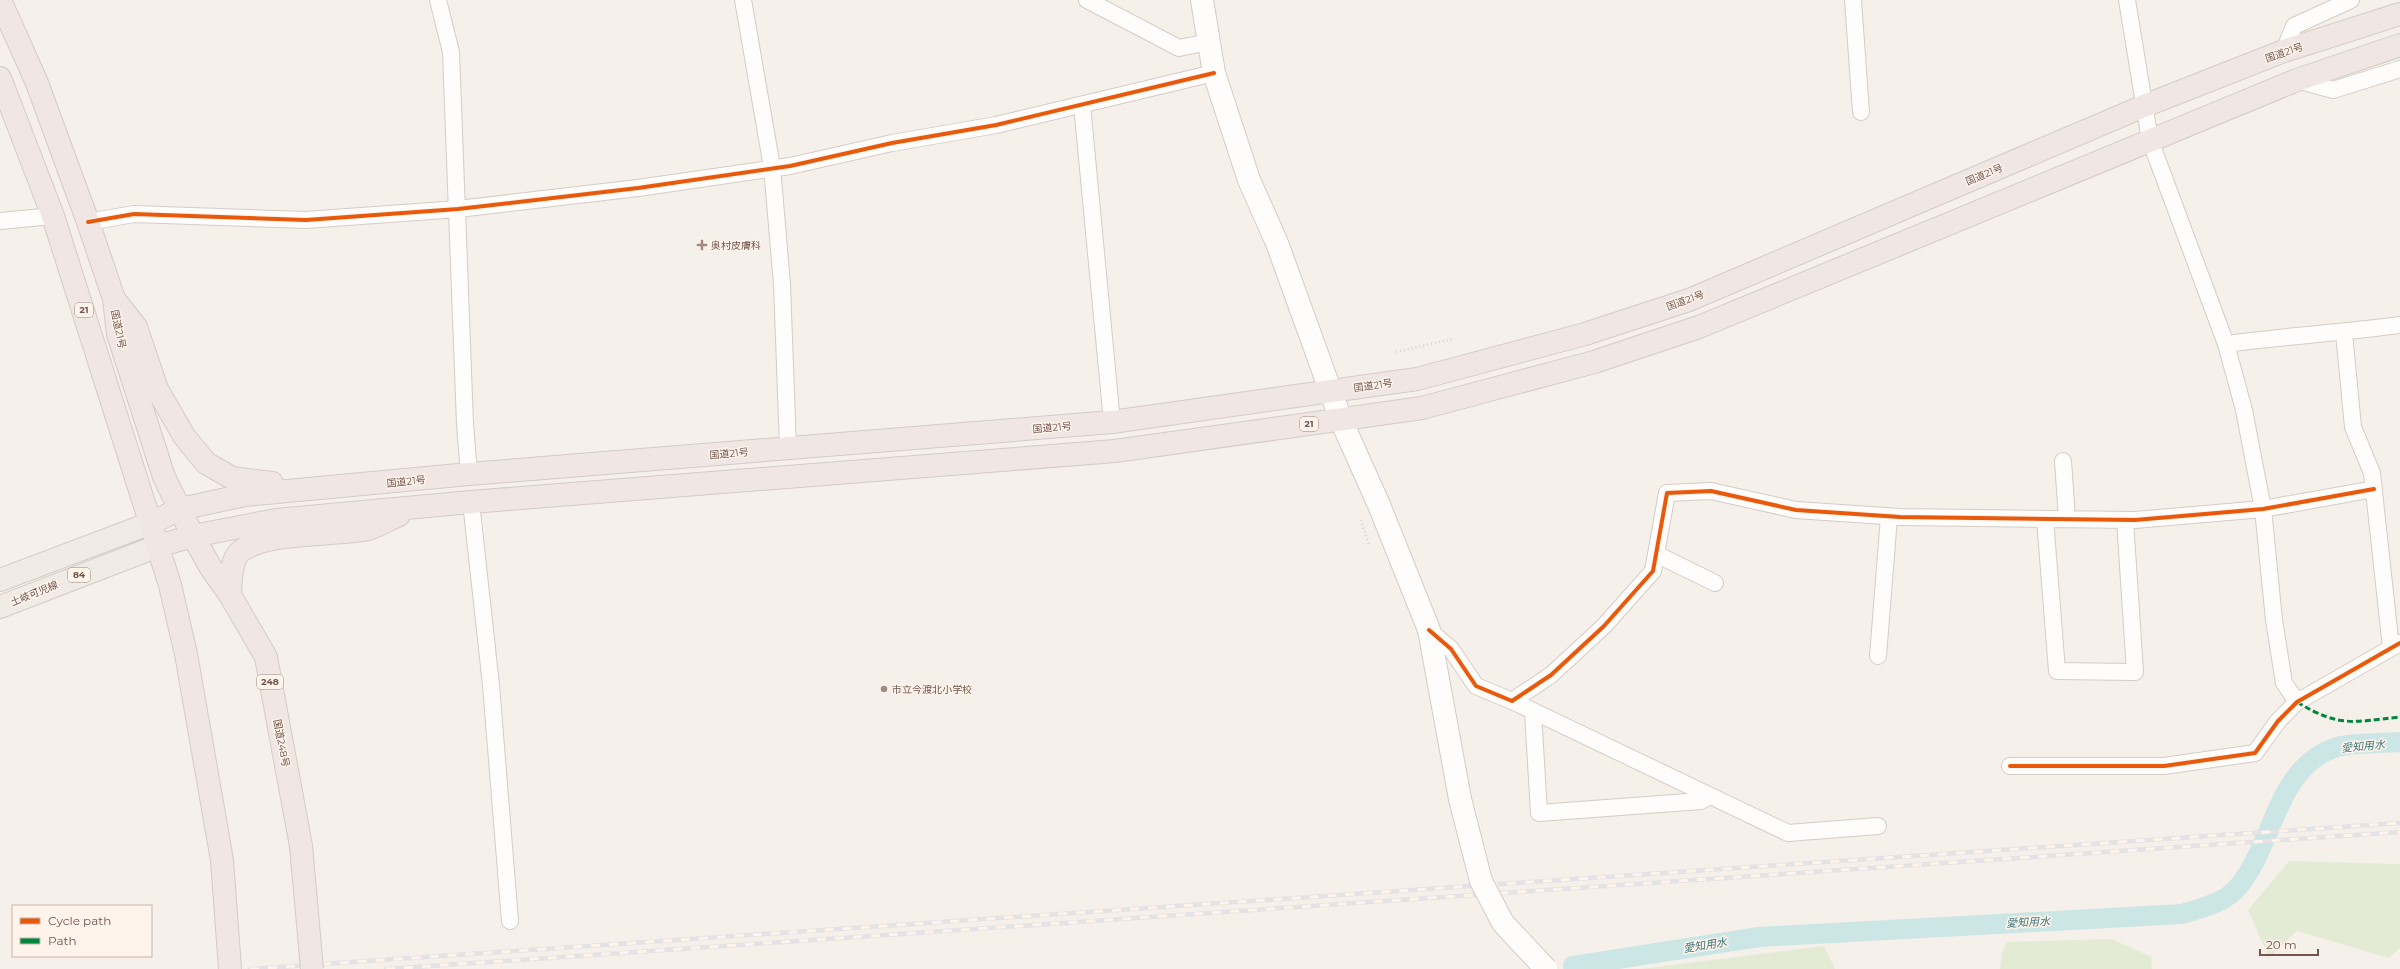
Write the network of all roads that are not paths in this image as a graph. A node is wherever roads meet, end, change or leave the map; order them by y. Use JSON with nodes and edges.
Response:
{"nodes":[{"id":1,"x":0,"y":0,"type":"edge"},
{"id":2,"x":438,"y":0,"type":"edge"},
{"id":3,"x":743,"y":0,"type":"edge"},
{"id":4,"x":1087,"y":0,"type":"edge"},
{"id":5,"x":1202,"y":0,"type":"edge"},
{"id":6,"x":1853,"y":0,"type":"edge"},
{"id":7,"x":2127,"y":0,"type":"edge"},
{"id":8,"x":2351,"y":0,"type":"edge"},
{"id":9,"x":2400,"y":14,"type":"edge"},
{"id":10,"x":1208,"y":42,"type":"junction"},
{"id":11,"x":2400,"y":45,"type":"edge"},
{"id":12,"x":2284,"y":51,"type":"junction"},
{"id":13,"x":2400,"y":69,"type":"edge"},
{"id":14,"x":1214,"y":73,"type":"junction"},
{"id":15,"x":0,"y":78,"type":"edge"},
{"id":16,"x":2297,"y":80,"type":"junction"},
{"id":17,"x":1082,"y":104,"type":"junction"},
{"id":18,"x":2144,"y":106,"type":"junction"},
{"id":19,"x":1861,"y":112,"type":"dead end"},
{"id":20,"x":2150,"y":140,"type":"junction"},
{"id":21,"x":772,"y":167,"type":"junction"},
{"id":22,"x":458,"y":209,"type":"junction"},
{"id":23,"x":53,"y":216,"type":"junction"},
{"id":24,"x":0,"y":221,"type":"edge"},
{"id":25,"x":88,"y":222,"type":"junction"},
{"id":26,"x":114,"y":299,"type":"junction"},
{"id":27,"x":2400,"y":325,"type":"edge"},
{"id":28,"x":2344,"y":333,"type":"junction"},
{"id":29,"x":2226,"y":344,"type":"junction"},
{"id":30,"x":1331,"y":390,"type":"junction"},
{"id":31,"x":1341,"y":420,"type":"junction"},
{"id":32,"x":1112,"y":422,"type":"junction"},
{"id":33,"x":788,"y":448,"type":"junction"},
{"id":34,"x":2063,"y":461,"type":"dead end"},
{"id":35,"x":469,"y":474,"type":"junction"},
{"id":36,"x":390,"y":483,"type":"junction"},
{"id":37,"x":2374,"y":489,"type":"junction"},
{"id":38,"x":471,"y":502,"type":"junction"},
{"id":39,"x":412,"y":509,"type":"junction"},
{"id":40,"x":2263,"y":509,"type":"junction"},
{"id":41,"x":180,"y":510,"type":"junction"},
{"id":42,"x":1890,"y":516,"type":"junction"},
{"id":43,"x":2045,"y":519,"type":"junction"},
{"id":44,"x":2067,"y":519,"type":"junction"},
{"id":45,"x":2125,"y":520,"type":"junction"},
{"id":46,"x":151,"y":523,"type":"junction"},
{"id":47,"x":192,"y":536,"type":"junction"},
{"id":48,"x":158,"y":546,"type":"junction"},
{"id":49,"x":1656,"y":554,"type":"junction"},
{"id":50,"x":0,"y":580,"type":"edge"},
{"id":51,"x":1715,"y":583,"type":"dead end"},
{"id":52,"x":230,"y":595,"type":"junction"},
{"id":53,"x":0,"y":607,"type":"edge"},
{"id":54,"x":1429,"y":630,"type":"junction"},
{"id":55,"x":2396,"y":646,"type":"edge"},
{"id":56,"x":1878,"y":656,"type":"dead end"},
{"id":57,"x":1512,"y":701,"type":"junction"},
{"id":58,"x":2298,"y":702,"type":"junction"},
{"id":59,"x":1533,"y":712,"type":"junction"},
{"id":60,"x":2010,"y":766,"type":"dead end"},
{"id":61,"x":1710,"y":796,"type":"junction"},
{"id":62,"x":1878,"y":826,"type":"dead end"},
{"id":63,"x":510,"y":922,"type":"dead end"},
{"id":64,"x":230,"y":969,"type":"edge"},
{"id":65,"x":312,"y":969,"type":"edge"},
{"id":66,"x":1546,"y":969,"type":"edge"}],
"edges":[{"from":1,"to":25,"type":"highway","name":"国道21号"},
{"from":2,"to":22,"type":"street"},
{"from":3,"to":21,"type":"street"},
{"from":4,"to":10,"type":"street"},
{"from":5,"to":10,"type":"street"},
{"from":6,"to":19,"type":"street"},
{"from":7,"to":18,"type":"street"},
{"from":8,"to":12,"type":"street"},
{"from":9,"to":12,"type":"highway","name":"国道21号"},
{"from":10,"to":14,"type":"street"},
{"from":11,"to":16,"type":"highway","number":"21"},
{"from":12,"to":18,"type":"highway","name":"国道21号"},
{"from":13,"to":16,"type":"street"},
{"from":14,"to":17,"type":"street"},
{"from":14,"to":30,"type":"street"},
{"from":15,"to":23,"type":"highway","number":"21"},
{"from":16,"to":20,"type":"highway","number":"21"},
{"from":17,"to":21,"type":"street"},
{"from":17,"to":32,"type":"street"},
{"from":18,"to":20,"type":"street"},
{"from":18,"to":30,"type":"highway","name":"国道21号"},
{"from":20,"to":29,"type":"street"},
{"from":20,"to":31,"type":"highway","number":"21"},
{"from":21,"to":22,"type":"street"},
{"from":21,"to":33,"type":"street"},
{"from":22,"to":25,"type":"street"},
{"from":22,"to":35,"type":"street"},
{"from":23,"to":24,"type":"street"},
{"from":23,"to":46,"type":"highway","number":"21"},
{"from":25,"to":26,"type":"highway","name":"国道21号"},
{"from":26,"to":36,"type":"highway"},
{"from":26,"to":41,"type":"highway","name":"国道21号"},
{"from":27,"to":28,"type":"street"},
{"from":28,"to":29,"type":"street"},
{"from":28,"to":37,"type":"street"},
{"from":29,"to":40,"type":"street"},
{"from":30,"to":31,"type":"street"},
{"from":30,"to":32,"type":"highway","name":"国道21号"},
{"from":31,"to":38,"type":"highway","number":"21"},
{"from":31,"to":54,"type":"street"},
{"from":32,"to":33,"type":"highway","name":"国道21号"},
{"from":33,"to":35,"type":"highway","name":"国道21号"},
{"from":34,"to":44,"type":"street"},
{"from":35,"to":36,"type":"highway","name":"国道21号"},
{"from":36,"to":41,"type":"highway","name":"国道21号"},
{"from":37,"to":40,"type":"street"},
{"from":37,"to":55,"type":"street"},
{"from":38,"to":39,"type":"highway","number":"21"},
{"from":38,"to":63,"type":"street"},
{"from":39,"to":47,"type":"highway","number":"21"},
{"from":39,"to":52,"type":"highway"},
{"from":40,"to":45,"type":"street"},
{"from":40,"to":58,"type":"street"},
{"from":41,"to":46,"type":"highway"},
{"from":41,"to":47,"type":"highway","name":"国道248号"},
{"from":42,"to":43,"type":"street"},
{"from":42,"to":49,"type":"street"},
{"from":42,"to":56,"type":"street"},
{"from":43,"to":44,"type":"street"},
{"from":43,"to":45,"type":"street"},
{"from":44,"to":45,"type":"street"},
{"from":46,"to":48,"type":"highway","number":"21"},
{"from":46,"to":50,"type":"main road","number":"84"},
{"from":47,"to":48,"type":"highway","number":"21"},
{"from":47,"to":52,"type":"highway","name":"国道248号","number":"248"},
{"from":48,"to":53,"type":"main road","name":"土岐可児線","number":"84"},
{"from":48,"to":64,"type":"highway"},
{"from":49,"to":51,"type":"street"},
{"from":49,"to":57,"type":"street"},
{"from":52,"to":65,"type":"highway","name":"国道248号","number":"248","bridge":true},
{"from":54,"to":57,"type":"street"},
{"from":54,"to":66,"type":"street","bridge":true},
{"from":55,"to":58,"type":"street"},
{"from":57,"to":59,"type":"street"},
{"from":58,"to":60,"type":"street"},
{"from":59,"to":61,"type":"street"},
{"from":59,"to":61,"type":"street"},
{"from":61,"to":62,"type":"street"}]}
